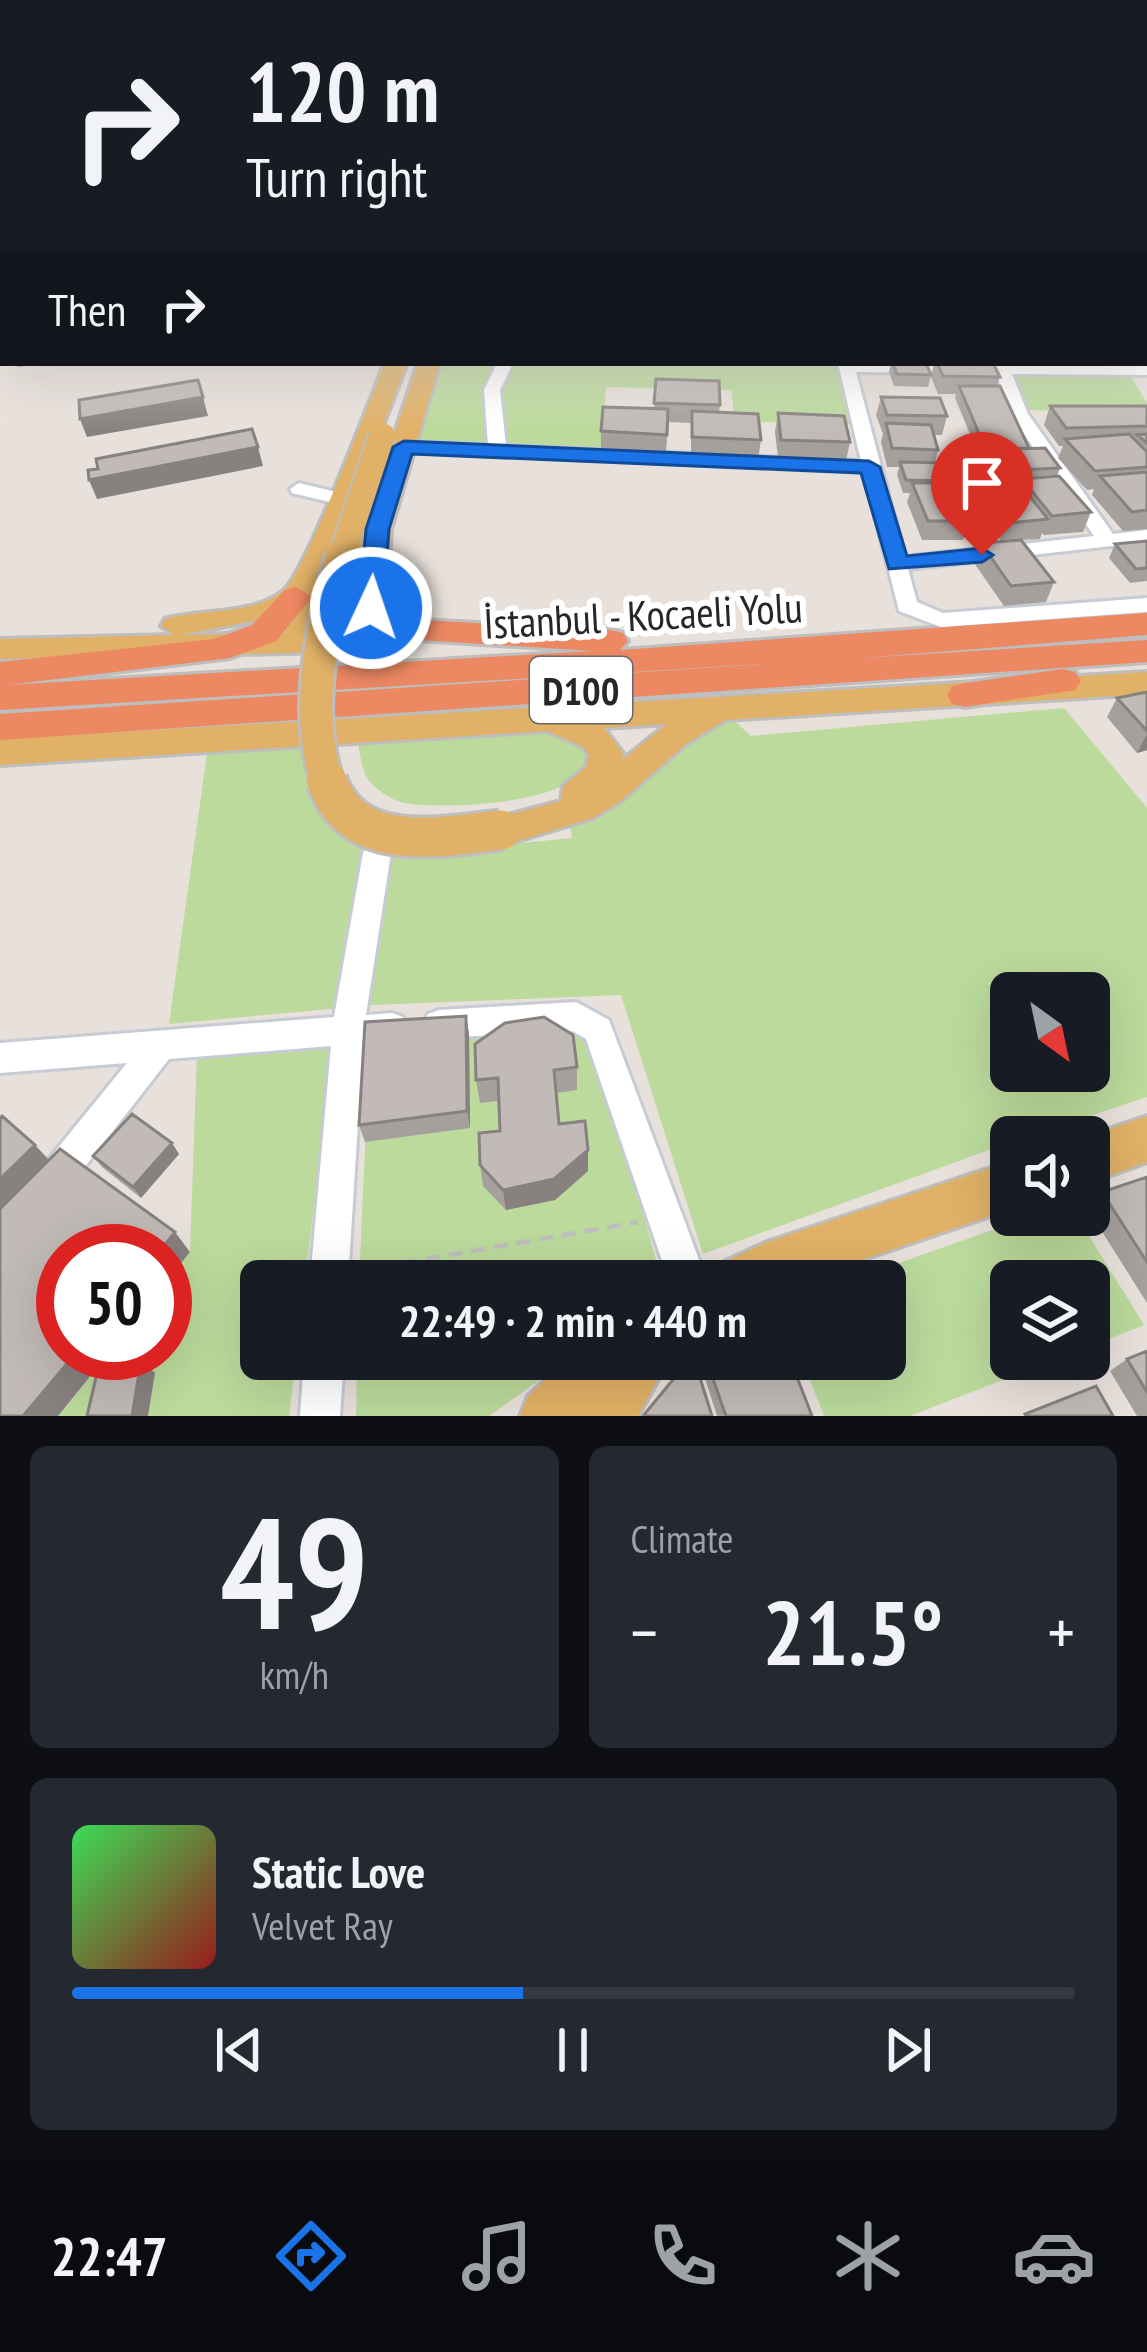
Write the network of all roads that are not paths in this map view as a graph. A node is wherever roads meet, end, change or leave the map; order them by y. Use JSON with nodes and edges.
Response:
{"nodes":[{"id":1,"x":395,"y":366,"type":"edge"},
{"id":2,"x":405,"y":366,"type":"edge"},
{"id":3,"x":417,"y":366,"type":"edge"},
{"id":4,"x":428,"y":366,"type":"edge"},
{"id":5,"x":504,"y":366,"type":"edge"},
{"id":6,"x":846,"y":366,"type":"edge"},
{"id":7,"x":1001,"y":366,"type":"edge"},
{"id":8,"x":1046,"y":366,"type":"edge"},
{"id":9,"x":1137,"y":368,"type":"edge"},
{"id":10,"x":1147,"y":389,"type":"edge"},
{"id":11,"x":1019,"y":414,"type":"junction"},
{"id":12,"x":1040,"y":415,"type":"dead end"},
{"id":13,"x":393,"y":440,"type":"junction"},
{"id":14,"x":496,"y":452,"type":"junction"},
{"id":15,"x":869,"y":467,"type":"junction"},
{"id":16,"x":299,"y":489,"type":"dead end"},
{"id":17,"x":342,"y":499,"type":"junction"},
{"id":18,"x":1147,"y":536,"type":"edge"},
{"id":19,"x":1108,"y":542,"type":"junction"},
{"id":20,"x":897,"y":564,"type":"junction"},
{"id":21,"x":374,"y":593,"type":"junction"},
{"id":22,"x":296,"y":597,"type":"junction"},
{"id":23,"x":1147,"y":605,"type":"edge"},
{"id":24,"x":1147,"y":624,"type":"edge"},
{"id":25,"x":248,"y":641,"type":"junction"},
{"id":26,"x":324,"y":642,"type":"junction"},
{"id":27,"x":652,"y":642,"type":"junction"},
{"id":28,"x":39,"y":646,"type":"junction"},
{"id":29,"x":842,"y":648,"type":"junction"},
{"id":30,"x":0,"y":649,"type":"edge"},
{"id":31,"x":1147,"y":651,"type":"edge"},
{"id":32,"x":1147,"y":670,"type":"edge"},
{"id":33,"x":0,"y":676,"type":"edge"},
{"id":34,"x":1147,"y":683,"type":"edge"},
{"id":35,"x":965,"y":695,"type":"junction"},
{"id":36,"x":0,"y":698,"type":"edge"},
{"id":37,"x":730,"y":706,"type":"junction"},
{"id":38,"x":545,"y":720,"type":"junction"},
{"id":39,"x":0,"y":727,"type":"edge"},
{"id":40,"x":0,"y":752,"type":"edge"},
{"id":41,"x":376,"y":853,"type":"dead end"},
{"id":42,"x":349,"y":1029,"type":"junction"},
{"id":43,"x":161,"y":1045,"type":"junction"},
{"id":44,"x":0,"y":1058,"type":"edge"},
{"id":45,"x":1147,"y":1139,"type":"edge"},
{"id":46,"x":1110,"y":1152,"type":"edge"},
{"id":47,"x":990,"y":1192,"type":"edge"},
{"id":48,"x":33,"y":1201,"type":"edge"},
{"id":49,"x":330,"y":1260,"type":"edge"},
{"id":50,"x":680,"y":1260,"type":"edge"},
{"id":51,"x":788,"y":1260,"type":"edge"},
{"id":52,"x":323,"y":1380,"type":"edge"},
{"id":53,"x":585,"y":1380,"type":"edge"},
{"id":54,"x":629,"y":1380,"type":"edge"},
{"id":55,"x":320,"y":1416,"type":"edge"},
{"id":56,"x":548,"y":1416,"type":"edge"},
{"id":57,"x":607,"y":1416,"type":"edge"}],
"edges":[{"from":1,"to":17,"type":"main road"},
{"from":2,"to":13,"type":"main road"},
{"from":3,"to":13,"type":"main road"},
{"from":4,"to":13,"type":"main road"},
{"from":5,"to":14,"type":"street"},
{"from":6,"to":15,"type":"street"},
{"from":7,"to":11,"type":"street"},
{"from":8,"to":9,"type":"street"},
{"from":9,"to":10,"type":"street"},
{"from":11,"to":12,"type":"street"},
{"from":11,"to":19,"type":"street"},
{"from":13,"to":14,"type":"street"},
{"from":13,"to":21,"type":"main road"},
{"from":13,"to":37,"type":"main road","bridge":true},
{"from":13,"to":38,"type":"main road"},
{"from":14,"to":15,"type":"street"},
{"from":15,"to":20,"type":"street"},
{"from":16,"to":17,"type":"street"},
{"from":17,"to":22,"type":"main road"},
{"from":18,"to":19,"type":"street"},
{"from":19,"to":20,"type":"street"},
{"from":20,"to":23,"type":"street"},
{"from":21,"to":26,"type":"main road"},
{"from":21,"to":27,"type":"highway"},
{"from":22,"to":25,"type":"highway"},
{"from":22,"to":26,"type":"main road"},
{"from":22,"to":28,"type":"main road"},
{"from":24,"to":29,"type":"highway","name":"İstanbul - Kocaeli Yolu","number":"D100"},
{"from":25,"to":26,"type":"main road"},
{"from":25,"to":28,"type":"main road"},
{"from":25,"to":33,"type":"highway"},
{"from":27,"to":29,"type":"highway"},
{"from":27,"to":33,"type":"highway"},
{"from":28,"to":30,"type":"main road"},
{"from":29,"to":36,"type":"highway","name":"İstanbul - Kocaeli Yolu","number":"D100"},
{"from":31,"to":39,"type":"highway","number":"D100"},
{"from":32,"to":35,"type":"highway"},
{"from":34,"to":35,"type":"main road"},
{"from":35,"to":37,"type":"main road"},
{"from":37,"to":38,"type":"main road"},
{"from":38,"to":40,"type":"main road"},
{"from":41,"to":42,"type":"street"},
{"from":42,"to":43,"type":"street"},
{"from":42,"to":49,"type":"street"},
{"from":42,"to":50,"type":"street"},
{"from":43,"to":44,"type":"street"},
{"from":43,"to":48,"type":"street"},
{"from":45,"to":46,"type":"main road"},
{"from":47,"to":51,"type":"main road"},
{"from":52,"to":55,"type":"street"},
{"from":53,"to":56,"type":"main road"},
{"from":54,"to":57,"type":"main road"}]}
